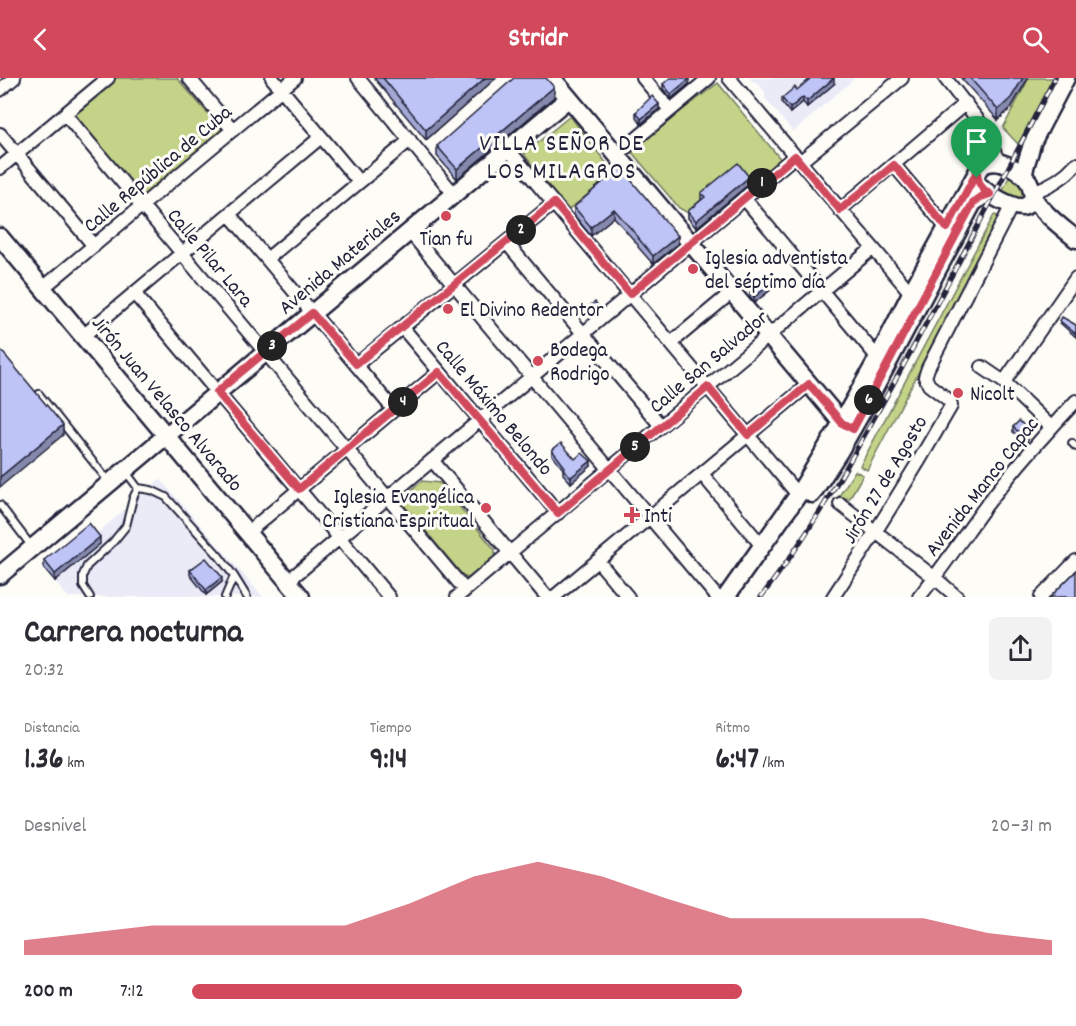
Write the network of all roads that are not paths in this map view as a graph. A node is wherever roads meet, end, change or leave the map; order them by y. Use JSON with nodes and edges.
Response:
{"nodes":[{"id":1,"x":14,"y":78,"type":"edge"},
{"id":2,"x":108,"y":78,"type":"edge"},
{"id":3,"x":189,"y":78,"type":"edge"},
{"id":4,"x":272,"y":78,"type":"edge"},
{"id":5,"x":295,"y":78,"type":"edge"},
{"id":6,"x":357,"y":78,"type":"edge"},
{"id":7,"x":552,"y":78,"type":"edge"},
{"id":8,"x":643,"y":78,"type":"edge"},
{"id":9,"x":709,"y":78,"type":"edge"},
{"id":10,"x":729,"y":78,"type":"edge"},
{"id":11,"x":902,"y":78,"type":"edge"},
{"id":12,"x":945,"y":78,"type":"edge"},
{"id":13,"x":1066,"y":78,"type":"edge"},
{"id":14,"x":282,"y":89,"type":"junction"},
{"id":15,"x":0,"y":90,"type":"edge"},
{"id":16,"x":569,"y":98,"type":"junction"},
{"id":17,"x":966,"y":103,"type":"junction"},
{"id":18,"x":670,"y":110,"type":"junction"},
{"id":19,"x":65,"y":114,"type":"junction"},
{"id":20,"x":233,"y":130,"type":"junction"},
{"id":21,"x":0,"y":134,"type":"edge"},
{"id":22,"x":321,"y":137,"type":"junction"},
{"id":23,"x":410,"y":140,"type":"junction"},
{"id":24,"x":508,"y":149,"type":"junction"},
{"id":25,"x":17,"y":154,"type":"junction"},
{"id":26,"x":617,"y":155,"type":"junction"},
{"id":27,"x":798,"y":159,"type":"junction"},
{"id":28,"x":1076,"y":164,"type":"edge"},
{"id":29,"x":894,"y":165,"type":"junction"},
{"id":30,"x":0,"y":168,"type":"edge"},
{"id":31,"x":1012,"y":169,"type":"junction"},
{"id":32,"x":977,"y":172,"type":"junction"},
{"id":33,"x":359,"y":182,"type":"junction"},
{"id":34,"x":454,"y":194,"type":"junction"},
{"id":35,"x":990,"y":194,"type":"junction"},
{"id":36,"x":744,"y":198,"type":"junction"},
{"id":37,"x":1025,"y":200,"type":"junction"},
{"id":38,"x":968,"y":201,"type":"junction"},
{"id":39,"x":554,"y":203,"type":"junction"},
{"id":40,"x":142,"y":206,"type":"junction"},
{"id":41,"x":840,"y":210,"type":"junction"},
{"id":42,"x":229,"y":214,"type":"junction"},
{"id":43,"x":947,"y":228,"type":"junction"},
{"id":44,"x":409,"y":231,"type":"junction"},
{"id":45,"x":0,"y":237,"type":"edge"},
{"id":46,"x":1076,"y":239,"type":"edge"},
{"id":47,"x":506,"y":242,"type":"junction"},
{"id":48,"x":691,"y":243,"type":"junction"},
{"id":49,"x":94,"y":246,"type":"junction"},
{"id":50,"x":873,"y":248,"type":"junction"},
{"id":51,"x":1076,"y":252,"type":"edge"},
{"id":52,"x":182,"y":253,"type":"junction"},
{"id":53,"x":267,"y":259,"type":"junction"},
{"id":54,"x":1076,"y":278,"type":"edge"},
{"id":55,"x":454,"y":284,"type":"junction"},
{"id":56,"x":43,"y":288,"type":"junction"},
{"id":57,"x":822,"y":291,"type":"junction"},
{"id":58,"x":732,"y":292,"type":"junction"},
{"id":59,"x":134,"y":293,"type":"junction"},
{"id":60,"x":911,"y":293,"type":"junction"},
{"id":61,"x":630,"y":294,"type":"junction"},
{"id":62,"x":312,"y":313,"type":"junction"},
{"id":63,"x":402,"y":327,"type":"junction"},
{"id":64,"x":583,"y":333,"type":"junction"},
{"id":65,"x":83,"y":336,"type":"junction"},
{"id":66,"x":769,"y":336,"type":"junction"},
{"id":67,"x":671,"y":343,"type":"junction"},
{"id":68,"x":265,"y":352,"type":"junction"},
{"id":69,"x":878,"y":358,"type":"junction"},
{"id":70,"x":356,"y":364,"type":"junction"},
{"id":71,"x":982,"y":367,"type":"dead end"},
{"id":72,"x":439,"y":372,"type":"junction"},
{"id":73,"x":532,"y":377,"type":"junction"},
{"id":74,"x":1004,"y":382,"type":"junction"},
{"id":75,"x":809,"y":384,"type":"junction"},
{"id":76,"x":708,"y":387,"type":"junction"},
{"id":77,"x":217,"y":392,"type":"junction"},
{"id":78,"x":39,"y":394,"type":"edge"},
{"id":79,"x":1076,"y":401,"type":"edge"},
{"id":80,"x":394,"y":410,"type":"junction"},
{"id":81,"x":480,"y":420,"type":"junction"},
{"id":82,"x":661,"y":426,"type":"junction"},
{"id":83,"x":847,"y":426,"type":"junction"},
{"id":84,"x":1051,"y":427,"type":"junction"},
{"id":85,"x":166,"y":435,"type":"junction"},
{"id":86,"x":748,"y":435,"type":"junction"},
{"id":87,"x":347,"y":449,"type":"junction"},
{"id":88,"x":432,"y":460,"type":"junction"},
{"id":89,"x":609,"y":469,"type":"junction"},
{"id":90,"x":125,"y":470,"type":"junction"},
{"id":91,"x":702,"y":474,"type":"junction"},
{"id":92,"x":109,"y":482,"type":"junction"},
{"id":93,"x":138,"y":488,"type":"junction"},
{"id":94,"x":299,"y":489,"type":"junction"},
{"id":95,"x":798,"y":495,"type":"junction"},
{"id":96,"x":387,"y":498,"type":"junction"},
{"id":97,"x":840,"y":504,"type":"dead end"},
{"id":98,"x":0,"y":505,"type":"edge"},
{"id":99,"x":558,"y":513,"type":"junction"},
{"id":100,"x":650,"y":517,"type":"junction"},
{"id":101,"x":247,"y":532,"type":"junction"},
{"id":102,"x":876,"y":532,"type":"junction"},
{"id":103,"x":340,"y":538,"type":"junction"},
{"id":104,"x":762,"y":546,"type":"junction"},
{"id":105,"x":33,"y":547,"type":"junction"},
{"id":106,"x":510,"y":553,"type":"junction"},
{"id":107,"x":598,"y":561,"type":"junction"},
{"id":108,"x":1076,"y":561,"type":"edge"},
{"id":109,"x":0,"y":575,"type":"edge"},
{"id":110,"x":234,"y":576,"type":"junction"},
{"id":111,"x":935,"y":578,"type":"junction"},
{"id":112,"x":288,"y":581,"type":"junction"},
{"id":113,"x":461,"y":593,"type":"edge"},
{"id":114,"x":90,"y":597,"type":"edge"},
{"id":115,"x":225,"y":597,"type":"edge"},
{"id":116,"x":246,"y":597,"type":"edge"},
{"id":117,"x":301,"y":597,"type":"edge"},
{"id":118,"x":390,"y":597,"type":"edge"},
{"id":119,"x":547,"y":597,"type":"edge"},
{"id":120,"x":554,"y":597,"type":"edge"},
{"id":121,"x":628,"y":597,"type":"edge"},
{"id":122,"x":717,"y":597,"type":"edge"},
{"id":123,"x":726,"y":597,"type":"edge"},
{"id":124,"x":738,"y":597,"type":"edge"},
{"id":125,"x":833,"y":597,"type":"edge"},
{"id":126,"x":919,"y":597,"type":"edge"},
{"id":127,"x":957,"y":597,"type":"edge"},
{"id":128,"x":1041,"y":597,"type":"edge"}],
"edges":[{"from":1,"to":15,"type":"street"},
{"from":2,"to":19,"type":"street"},
{"from":3,"to":20,"type":"street"},
{"from":4,"to":14,"type":"street"},
{"from":5,"to":14,"type":"street","name":"Calle República de Cuba"},
{"from":6,"to":23,"type":"street"},
{"from":7,"to":16,"type":"street"},
{"from":8,"to":18,"type":"street"},
{"from":9,"to":18,"type":"street"},
{"from":10,"to":27,"type":"street"},
{"from":11,"to":27,"type":"street"},
{"from":12,"to":17,"type":"street"},
{"from":13,"to":31,"type":"street"},
{"from":14,"to":20,"type":"street","name":"Calle República de Cuba"},
{"from":14,"to":22,"type":"street"},
{"from":16,"to":24,"type":"street","name":"Avenida Materiales"},
{"from":16,"to":26,"type":"street"},
{"from":17,"to":29,"type":"street"},
{"from":17,"to":31,"type":"street"},
{"from":18,"to":26,"type":"street"},
{"from":19,"to":25,"type":"street"},
{"from":19,"to":40,"type":"street","name":"Calle Pilar Lara"},
{"from":20,"to":40,"type":"street","name":"Calle República de Cuba"},
{"from":21,"to":25,"type":"street"},
{"from":22,"to":33,"type":"street"},
{"from":22,"to":42,"type":"street"},
{"from":23,"to":33,"type":"street"},
{"from":23,"to":34,"type":"street"},
{"from":24,"to":34,"type":"street","name":"Avenida Materiales"},
{"from":24,"to":39,"type":"street"},
{"from":25,"to":30,"type":"street"},
{"from":25,"to":49,"type":"street"},
{"from":26,"to":48,"type":"street"},
{"from":27,"to":36,"type":"street"},
{"from":27,"to":41,"type":"street"},
{"from":28,"to":37,"type":"street"},
{"from":29,"to":41,"type":"street"},
{"from":29,"to":43,"type":"street"},
{"from":31,"to":32,"type":"street"},
{"from":31,"to":37,"type":"street"},
{"from":32,"to":35,"type":"street"},
{"from":32,"to":38,"type":"street"},
{"from":33,"to":53,"type":"street"},
{"from":34,"to":44,"type":"street","name":"Avenida Materiales"},
{"from":35,"to":37,"type":"street"},
{"from":35,"to":38,"type":"street"},
{"from":36,"to":48,"type":"street"},
{"from":36,"to":57,"type":"street"},
{"from":37,"to":46,"type":"street"},
{"from":37,"to":51,"type":"street"},
{"from":37,"to":102,"type":"street","name":"Jirón 27 de Agosto"},
{"from":38,"to":43,"type":"street"},
{"from":38,"to":83,"type":"street"},
{"from":39,"to":47,"type":"street"},
{"from":39,"to":61,"type":"street"},
{"from":40,"to":49,"type":"street","name":"Calle República de Cuba"},
{"from":40,"to":52,"type":"street","name":"Calle Pilar Lara"},
{"from":41,"to":50,"type":"street"},
{"from":42,"to":52,"type":"street"},
{"from":42,"to":53,"type":"street"},
{"from":43,"to":60,"type":"street"},
{"from":44,"to":55,"type":"street"},
{"from":44,"to":62,"type":"street","name":"Avenida Materiales"},
{"from":45,"to":56,"type":"street","name":"Jirón Juan Velasco Alvarado"},
{"from":47,"to":55,"type":"street"},
{"from":47,"to":64,"type":"street"},
{"from":48,"to":58,"type":"street"},
{"from":48,"to":61,"type":"street"},
{"from":49,"to":56,"type":"street","name":"Calle República de Cuba"},
{"from":50,"to":57,"type":"street","name":"Calle San Salvador"},
{"from":50,"to":60,"type":"street"},
{"from":52,"to":59,"type":"street"},
{"from":52,"to":68,"type":"street","name":"Calle Pilar Lara"},
{"from":53,"to":62,"type":"street"},
{"from":54,"to":74,"type":"street"},
{"from":55,"to":63,"type":"street"},
{"from":55,"to":73,"type":"street"},
{"from":56,"to":65,"type":"street","name":"Jirón Juan Velasco Alvarado"},
{"from":57,"to":66,"type":"street","name":"Calle San Salvador"},
{"from":57,"to":69,"type":"street"},
{"from":58,"to":66,"type":"street"},
{"from":58,"to":67,"type":"street"},
{"from":59,"to":65,"type":"street"},
{"from":59,"to":77,"type":"street"},
{"from":60,"to":69,"type":"street"},
{"from":61,"to":64,"type":"street"},
{"from":61,"to":67,"type":"street"},
{"from":62,"to":68,"type":"street","name":"Avenida Materiales"},
{"from":62,"to":70,"type":"street"},
{"from":63,"to":70,"type":"street"},
{"from":63,"to":72,"type":"street","name":"Calle Máximo Belondo"},
{"from":64,"to":73,"type":"street"},
{"from":64,"to":82,"type":"street"},
{"from":65,"to":85,"type":"street","name":"Jirón Juan Velasco Alvarado"},
{"from":66,"to":75,"type":"street"},
{"from":66,"to":76,"type":"street","name":"Calle San Salvador"},
{"from":67,"to":76,"type":"street"},
{"from":68,"to":77,"type":"street","name":"Avenida Materiales"},
{"from":68,"to":87,"type":"street","name":"Calle Pilar Lara"},
{"from":69,"to":83,"type":"street"},
{"from":70,"to":80,"type":"street"},
{"from":71,"to":74,"type":"street"},
{"from":72,"to":80,"type":"street"},
{"from":72,"to":81,"type":"street","name":"Calle Máximo Belondo"},
{"from":73,"to":81,"type":"street"},
{"from":73,"to":89,"type":"street"},
{"from":74,"to":84,"type":"street"},
{"from":75,"to":83,"type":"street"},
{"from":75,"to":86,"type":"street"},
{"from":76,"to":82,"type":"street","name":"Calle San Salvador"},
{"from":76,"to":86,"type":"street"},
{"from":77,"to":85,"type":"street","name":"Avenida Materiales"},
{"from":77,"to":94,"type":"street"},
{"from":78,"to":92,"type":"lane"},
{"from":79,"to":84,"type":"street","name":"Avenida Manco Capac"},
{"from":80,"to":87,"type":"street"},
{"from":81,"to":88,"type":"street"},
{"from":81,"to":99,"type":"street","name":"Calle Máximo Belondo"},
{"from":82,"to":89,"type":"street","name":"Calle San Salvador"},
{"from":83,"to":95,"type":"street"},
{"from":83,"to":124,"type":"street"},
{"from":84,"to":111,"type":"street","name":"Avenida Manco Capac"},
{"from":85,"to":90,"type":"street","name":"Avenida Materiales"},
{"from":85,"to":101,"type":"street","name":"Jirón Juan Velasco Alvarado"},
{"from":86,"to":91,"type":"street"},
{"from":86,"to":95,"type":"street"},
{"from":87,"to":94,"type":"street"},
{"from":87,"to":96,"type":"street","name":"Calle Pilar Lara"},
{"from":88,"to":96,"type":"street"},
{"from":88,"to":106,"type":"street"},
{"from":89,"to":99,"type":"street","name":"Calle San Salvador"},
{"from":89,"to":100,"type":"street"},
{"from":90,"to":92,"type":"street","name":"Avenida Materiales"},
{"from":90,"to":93,"type":"lane"},
{"from":91,"to":100,"type":"street"},
{"from":91,"to":104,"type":"street"},
{"from":92,"to":105,"type":"street","name":"Avenida Materiales"},
{"from":93,"to":110,"type":"lane"},
{"from":93,"to":114,"type":"lane"},
{"from":94,"to":101,"type":"street"},
{"from":94,"to":103,"type":"street"},
{"from":95,"to":104,"type":"street"},
{"from":96,"to":103,"type":"street"},
{"from":96,"to":113,"type":"street","name":"Calle Pilar Lara"},
{"from":97,"to":102,"type":"street"},
{"from":98,"to":105,"type":"lane"},
{"from":99,"to":106,"type":"street","name":"Calle San Salvador"},
{"from":100,"to":107,"type":"street"},
{"from":100,"to":122,"type":"street"},
{"from":101,"to":112,"type":"street","name":"Jirón Juan Velasco Alvarado"},
{"from":102,"to":111,"type":"street"},
{"from":102,"to":125,"type":"street","name":"Jirón 27 de Agosto"},
{"from":103,"to":112,"type":"street"},
{"from":103,"to":118,"type":"street"},
{"from":104,"to":123,"type":"street"},
{"from":105,"to":109,"type":"street","name":"Avenida Materiales"},
{"from":106,"to":113,"type":"street","name":"Calle San Salvador"},
{"from":106,"to":119,"type":"street"},
{"from":107,"to":120,"type":"street"},
{"from":107,"to":121,"type":"street"},
{"from":108,"to":128,"type":"street"},
{"from":110,"to":115,"type":"lane"},
{"from":110,"to":116,"type":"lane"},
{"from":111,"to":126,"type":"street","name":"Avenida Manco Capac"},
{"from":111,"to":127,"type":"street"},
{"from":112,"to":117,"type":"street","name":"Jirón Juan Velasco Alvarado"}]}
